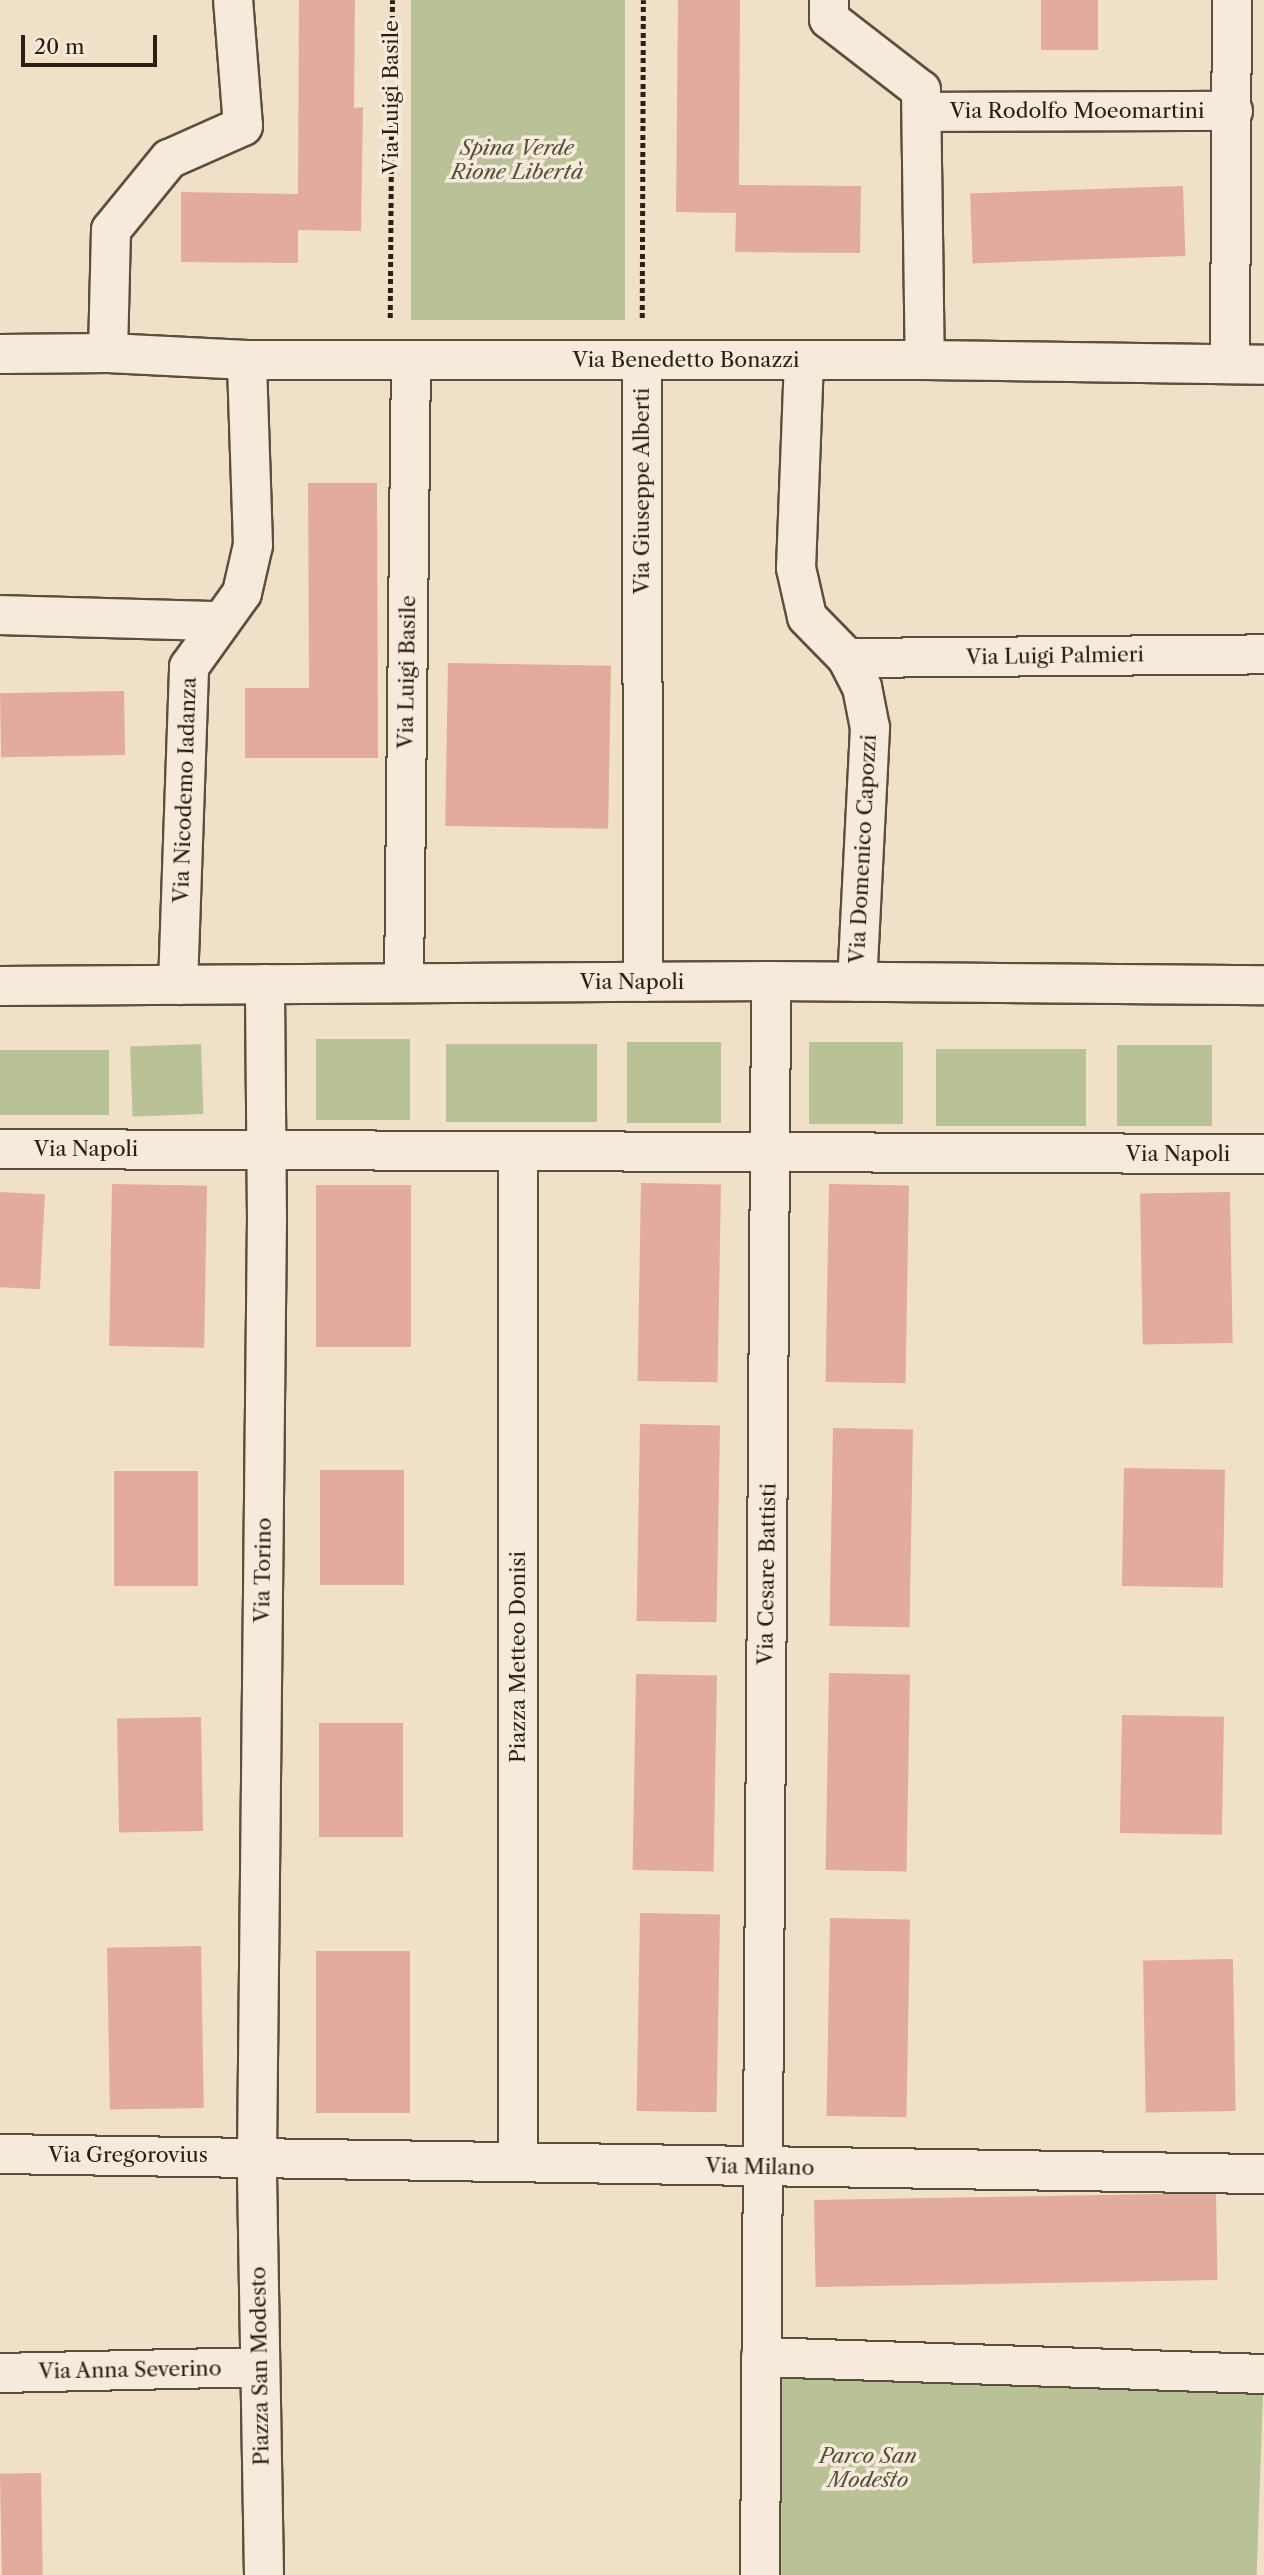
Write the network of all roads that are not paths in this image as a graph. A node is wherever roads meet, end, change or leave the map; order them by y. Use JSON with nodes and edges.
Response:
{"nodes":[{"id":1,"x":233,"y":0,"type":"edge"},
{"id":2,"x":829,"y":0,"type":"edge"},
{"id":3,"x":1232,"y":0,"type":"edge"},
{"id":4,"x":1233,"y":111,"type":"junction"},
{"id":5,"x":922,"y":112,"type":"junction"},
{"id":6,"x":108,"y":353,"type":"junction"},
{"id":7,"x":0,"y":354,"type":"edge"},
{"id":8,"x":247,"y":360,"type":"junction"},
{"id":9,"x":642,"y":360,"type":"junction"},
{"id":10,"x":804,"y":360,"type":"junction"},
{"id":11,"x":925,"y":360,"type":"junction"},
{"id":12,"x":400,"y":361,"type":"junction"},
{"id":13,"x":1247,"y":365,"type":"edge"},
{"id":14,"x":0,"y":615,"type":"edge"},
{"id":15,"x":220,"y":621,"type":"junction"},
{"id":16,"x":1264,"y":654,"type":"edge"},
{"id":17,"x":847,"y":658,"type":"junction"},
{"id":18,"x":771,"y":981,"type":"junction"},
{"id":19,"x":643,"y":982,"type":"junction"},
{"id":20,"x":857,"y":982,"type":"junction"},
{"id":21,"x":404,"y":983,"type":"junction"},
{"id":22,"x":265,"y":984,"type":"junction"},
{"id":23,"x":178,"y":985,"type":"junction"},
{"id":24,"x":1264,"y":985,"type":"edge"},
{"id":25,"x":0,"y":986,"type":"edge"},
{"id":26,"x":0,"y":1149,"type":"edge"},
{"id":27,"x":267,"y":1150,"type":"junction"},
{"id":28,"x":518,"y":1151,"type":"junction"},
{"id":29,"x":771,"y":1153,"type":"junction"},
{"id":30,"x":1264,"y":1154,"type":"edge"},
{"id":31,"x":0,"y":2154,"type":"edge"},
{"id":32,"x":257,"y":2156,"type":"junction"},
{"id":33,"x":518,"y":2162,"type":"junction"},
{"id":34,"x":762,"y":2168,"type":"junction"},
{"id":35,"x":1264,"y":2174,"type":"edge"},
{"id":36,"x":761,"y":2357,"type":"junction"},
{"id":37,"x":260,"y":2367,"type":"junction"},
{"id":38,"x":0,"y":2373,"type":"edge"},
{"id":39,"x":1264,"y":2374,"type":"edge"},
{"id":40,"x":264,"y":2575,"type":"edge"},
{"id":41,"x":760,"y":2575,"type":"edge"}],
"edges":[{"from":1,"to":6,"type":"street"},
{"from":2,"to":5,"type":"street","name":"Via Rodolfo Moeomartini"},
{"from":3,"to":4,"type":"street","name":"Via Rodolfo Moeomartini"},
{"from":4,"to":5,"type":"street","name":"Via Rodolfo Moeomartini"},
{"from":4,"to":13,"type":"street","name":"Via Rodolfo Moeomartini"},
{"from":5,"to":11,"type":"street","name":"Via Rodolfo Moeomartini"},
{"from":6,"to":7,"type":"street","name":"Via Benedetto Bonazzi"},
{"from":6,"to":8,"type":"street","name":"Via Benedetto Bonazzi"},
{"from":8,"to":12,"type":"street","name":"Via Benedetto Bonazzi"},
{"from":8,"to":15,"type":"street","name":"Via Nicodemo Iadanza"},
{"from":9,"to":10,"type":"street","name":"Via Benedetto Bonazzi"},
{"from":9,"to":12,"type":"street","name":"Via Benedetto Bonazzi"},
{"from":9,"to":19,"type":"street","name":"Via Giuseppe Alberti"},
{"from":10,"to":11,"type":"street","name":"Via Benedetto Bonazzi"},
{"from":10,"to":17,"type":"street","name":"Via Domenico Capozzi"},
{"from":11,"to":13,"type":"street","name":"Via Benedetto Bonazzi"},
{"from":12,"to":21,"type":"street","name":"Via Luigi Basile"},
{"from":14,"to":15,"type":"street"},
{"from":15,"to":23,"type":"street","name":"Via Nicodemo Iadanza"},
{"from":16,"to":17,"type":"street","name":"Via Luigi Palmieri"},
{"from":17,"to":20,"type":"street","name":"Via Domenico Capozzi"},
{"from":18,"to":19,"type":"street","name":"Via Napoli"},
{"from":18,"to":20,"type":"street","name":"Via Napoli"},
{"from":18,"to":29,"type":"street","name":"Via Cesare Battisti"},
{"from":19,"to":21,"type":"street","name":"Via Napoli"},
{"from":20,"to":24,"type":"street","name":"Via Napoli"},
{"from":21,"to":22,"type":"street","name":"Via Napoli"},
{"from":22,"to":23,"type":"street","name":"Via Napoli"},
{"from":22,"to":27,"type":"street","name":"Via Torino"},
{"from":23,"to":25,"type":"street","name":"Via Napoli"},
{"from":26,"to":27,"type":"street","name":"Via Napoli"},
{"from":27,"to":28,"type":"street","name":"Via Napoli"},
{"from":27,"to":32,"type":"street","name":"Via Torino"},
{"from":28,"to":29,"type":"street","name":"Via Napoli"},
{"from":28,"to":33,"type":"street","name":"Piazza Metteo Donisi"},
{"from":29,"to":30,"type":"street","name":"Via Napoli"},
{"from":29,"to":34,"type":"street","name":"Via Cesare Battisti"},
{"from":31,"to":32,"type":"street","name":"Via Gregorovius"},
{"from":32,"to":33,"type":"street","name":"Via Milano"},
{"from":32,"to":37,"type":"street","name":"Piazza San Modesto"},
{"from":33,"to":34,"type":"street","name":"Via Milano"},
{"from":34,"to":35,"type":"street","name":"Via Milano"},
{"from":34,"to":36,"type":"street"},
{"from":36,"to":39,"type":"street"},
{"from":36,"to":41,"type":"street"},
{"from":37,"to":38,"type":"street","name":"Via Anna Severino"},
{"from":37,"to":40,"type":"street","name":"Piazza San Modesto"}]}
